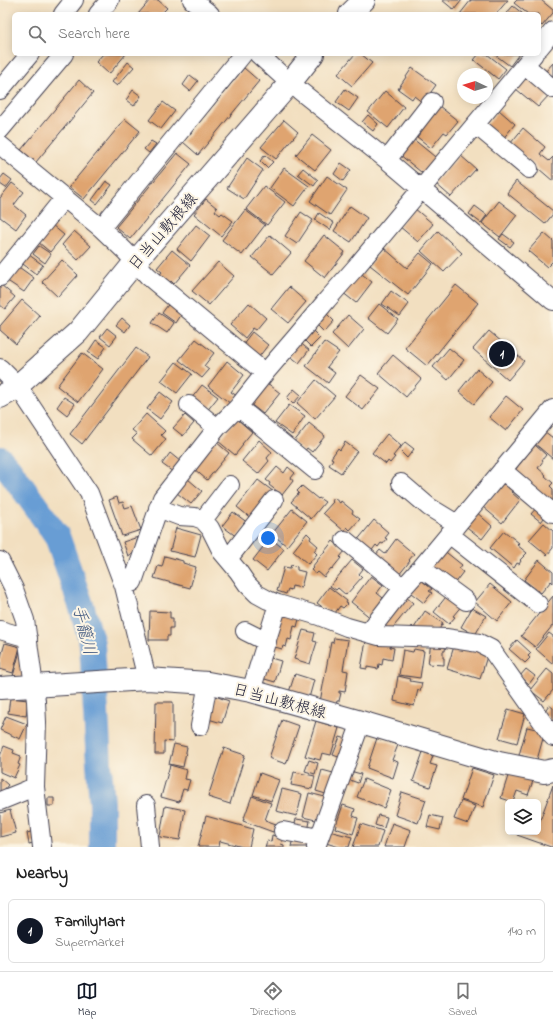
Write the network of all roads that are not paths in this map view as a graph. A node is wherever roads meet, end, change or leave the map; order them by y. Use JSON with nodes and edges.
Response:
{"nodes":[{"id":1,"x":74,"y":0,"type":"edge"},
{"id":2,"x":110,"y":0,"type":"edge"},
{"id":3,"x":192,"y":0,"type":"edge"},
{"id":4,"x":364,"y":0,"type":"edge"},
{"id":5,"x":64,"y":12,"type":"edge"},
{"id":6,"x":100,"y":12,"type":"edge"},
{"id":7,"x":207,"y":12,"type":"edge"},
{"id":8,"x":352,"y":12,"type":"edge"},
{"id":9,"x":553,"y":30,"type":"edge"},
{"id":10,"x":541,"y":45,"type":"edge"},
{"id":11,"x":28,"y":56,"type":"edge"},
{"id":12,"x":62,"y":56,"type":"edge"},
{"id":13,"x":241,"y":56,"type":"edge"},
{"id":14,"x":260,"y":56,"type":"edge"},
{"id":15,"x":311,"y":56,"type":"edge"},
{"id":16,"x":529,"y":60,"type":"edge"},
{"id":17,"x":290,"y":83,"type":"junction"},
{"id":18,"x":553,"y":89,"type":"edge"},
{"id":19,"x":0,"y":90,"type":"edge"},
{"id":20,"x":432,"y":102,"type":"dead end"},
{"id":21,"x":476,"y":125,"type":"junction"},
{"id":22,"x":0,"y":130,"type":"edge"},
{"id":23,"x":0,"y":145,"type":"edge"},
{"id":24,"x":386,"y":160,"type":"junction"},
{"id":25,"x":529,"y":169,"type":"dead end"},
{"id":26,"x":421,"y":190,"type":"junction"},
{"id":27,"x":64,"y":198,"type":"junction"},
{"id":28,"x":101,"y":228,"type":"junction"},
{"id":29,"x":135,"y":262,"type":"junction"},
{"id":30,"x":0,"y":276,"type":"edge"},
{"id":31,"x":553,"y":301,"type":"edge"},
{"id":32,"x":0,"y":368,"type":"edge"},
{"id":33,"x":265,"y":373,"type":"junction"},
{"id":34,"x":10,"y":391,"type":"edge"},
{"id":35,"x":189,"y":405,"type":"dead end"},
{"id":36,"x":238,"y":407,"type":"junction"},
{"id":37,"x":552,"y":412,"type":"edge"},
{"id":38,"x":217,"y":428,"type":"junction"},
{"id":39,"x":315,"y":470,"type":"dead end"},
{"id":40,"x":502,"y":470,"type":"junction"},
{"id":41,"x":401,"y":483,"type":"dead end"},
{"id":42,"x":230,"y":485,"type":"dead end"},
{"id":43,"x":274,"y":500,"type":"dead end"},
{"id":44,"x":158,"y":508,"type":"junction"},
{"id":45,"x":553,"y":513,"type":"edge"},
{"id":46,"x":202,"y":520,"type":"junction"},
{"id":47,"x":453,"y":529,"type":"junction"},
{"id":48,"x":345,"y":540,"type":"dead end"},
{"id":49,"x":228,"y":559,"type":"junction"},
{"id":50,"x":0,"y":561,"type":"edge"},
{"id":51,"x":421,"y":568,"type":"junction"},
{"id":52,"x":124,"y":586,"type":"junction"},
{"id":53,"x":403,"y":588,"type":"junction"},
{"id":54,"x":466,"y":601,"type":"dead end"},
{"id":55,"x":278,"y":604,"type":"junction"},
{"id":56,"x":538,"y":604,"type":"dead end"},
{"id":57,"x":0,"y":630,"type":"edge"},
{"id":58,"x":245,"y":631,"type":"dead end"},
{"id":59,"x":368,"y":633,"type":"junction"},
{"id":60,"x":28,"y":638,"type":"junction"},
{"id":61,"x":267,"y":642,"type":"junction"},
{"id":62,"x":144,"y":679,"type":"junction"},
{"id":63,"x":208,"y":683,"type":"junction"},
{"id":64,"x":41,"y":685,"type":"junction"},
{"id":65,"x":0,"y":688,"type":"edge"},
{"id":66,"x":251,"y":691,"type":"junction"},
{"id":67,"x":361,"y":722,"type":"junction"},
{"id":68,"x":200,"y":726,"type":"dead end"},
{"id":69,"x":553,"y":737,"type":"edge"},
{"id":70,"x":553,"y":770,"type":"edge"},
{"id":71,"x":35,"y":787,"type":"junction"},
{"id":72,"x":0,"y":801,"type":"edge"},
{"id":73,"x":146,"y":805,"type":"dead end"},
{"id":74,"x":283,"y":831,"type":"dead end"},
{"id":75,"x":317,"y":842,"type":"edge"},
{"id":76,"x":42,"y":847,"type":"edge"},
{"id":77,"x":150,"y":847,"type":"edge"}],
"edges":[{"from":1,"to":5,"type":"street"},
{"from":2,"to":6,"type":"street"},
{"from":3,"to":7,"type":"street"},
{"from":4,"to":8,"type":"main road"},
{"from":9,"to":10,"type":"street"},
{"from":11,"to":19,"type":"street"},
{"from":12,"to":22,"type":"street"},
{"from":13,"to":28,"type":"street"},
{"from":14,"to":17,"type":"street"},
{"from":15,"to":17,"type":"main road","name":"日当山敷根線"},
{"from":16,"to":18,"type":"street"},
{"from":16,"to":21,"type":"street"},
{"from":17,"to":24,"type":"street"},
{"from":17,"to":29,"type":"main road","name":"日当山敷根線"},
{"from":20,"to":24,"type":"street"},
{"from":21,"to":25,"type":"street"},
{"from":21,"to":26,"type":"street"},
{"from":23,"to":27,"type":"street"},
{"from":24,"to":26,"type":"street"},
{"from":26,"to":31,"type":"street"},
{"from":26,"to":33,"type":"street"},
{"from":27,"to":28,"type":"street"},
{"from":27,"to":30,"type":"street"},
{"from":28,"to":29,"type":"street"},
{"from":29,"to":33,"type":"street"},
{"from":29,"to":34,"type":"main road","name":"日当山敷根線"},
{"from":32,"to":34,"type":"street"},
{"from":33,"to":36,"type":"street"},
{"from":34,"to":52,"type":"street"},
{"from":35,"to":38,"type":"street"},
{"from":36,"to":38,"type":"street"},
{"from":36,"to":39,"type":"street"},
{"from":37,"to":40,"type":"street"},
{"from":38,"to":44,"type":"street"},
{"from":40,"to":45,"type":"street"},
{"from":40,"to":47,"type":"street"},
{"from":41,"to":47,"type":"street"},
{"from":42,"to":46,"type":"street"},
{"from":43,"to":49,"type":"street"},
{"from":44,"to":46,"type":"street"},
{"from":44,"to":52,"type":"street"},
{"from":46,"to":49,"type":"street"},
{"from":47,"to":51,"type":"street"},
{"from":47,"to":56,"type":"street"},
{"from":48,"to":53,"type":"street"},
{"from":49,"to":55,"type":"street"},
{"from":50,"to":60,"type":"street"},
{"from":51,"to":53,"type":"street"},
{"from":51,"to":54,"type":"street"},
{"from":52,"to":62,"type":"street"},
{"from":53,"to":59,"type":"street"},
{"from":55,"to":59,"type":"street"},
{"from":55,"to":61,"type":"street"},
{"from":57,"to":60,"type":"street"},
{"from":58,"to":61,"type":"street"},
{"from":59,"to":69,"type":"street"},
{"from":60,"to":64,"type":"street"},
{"from":61,"to":66,"type":"street"},
{"from":62,"to":63,"type":"main road","name":"日当山敷根線"},
{"from":62,"to":64,"type":"main road","name":"日当山敷根線"},
{"from":63,"to":66,"type":"main road","name":"日当山敷根線"},
{"from":63,"to":68,"type":"street"},
{"from":64,"to":65,"type":"main road","name":"日当山敷根線"},
{"from":64,"to":71,"type":"street"},
{"from":66,"to":67,"type":"main road","name":"日当山敷根線"},
{"from":67,"to":70,"type":"main road","name":"日当山敷根線"},
{"from":67,"to":75,"type":"street"},
{"from":71,"to":72,"type":"street"},
{"from":71,"to":76,"type":"street"},
{"from":73,"to":77,"type":"street"},
{"from":74,"to":75,"type":"street"}]}
